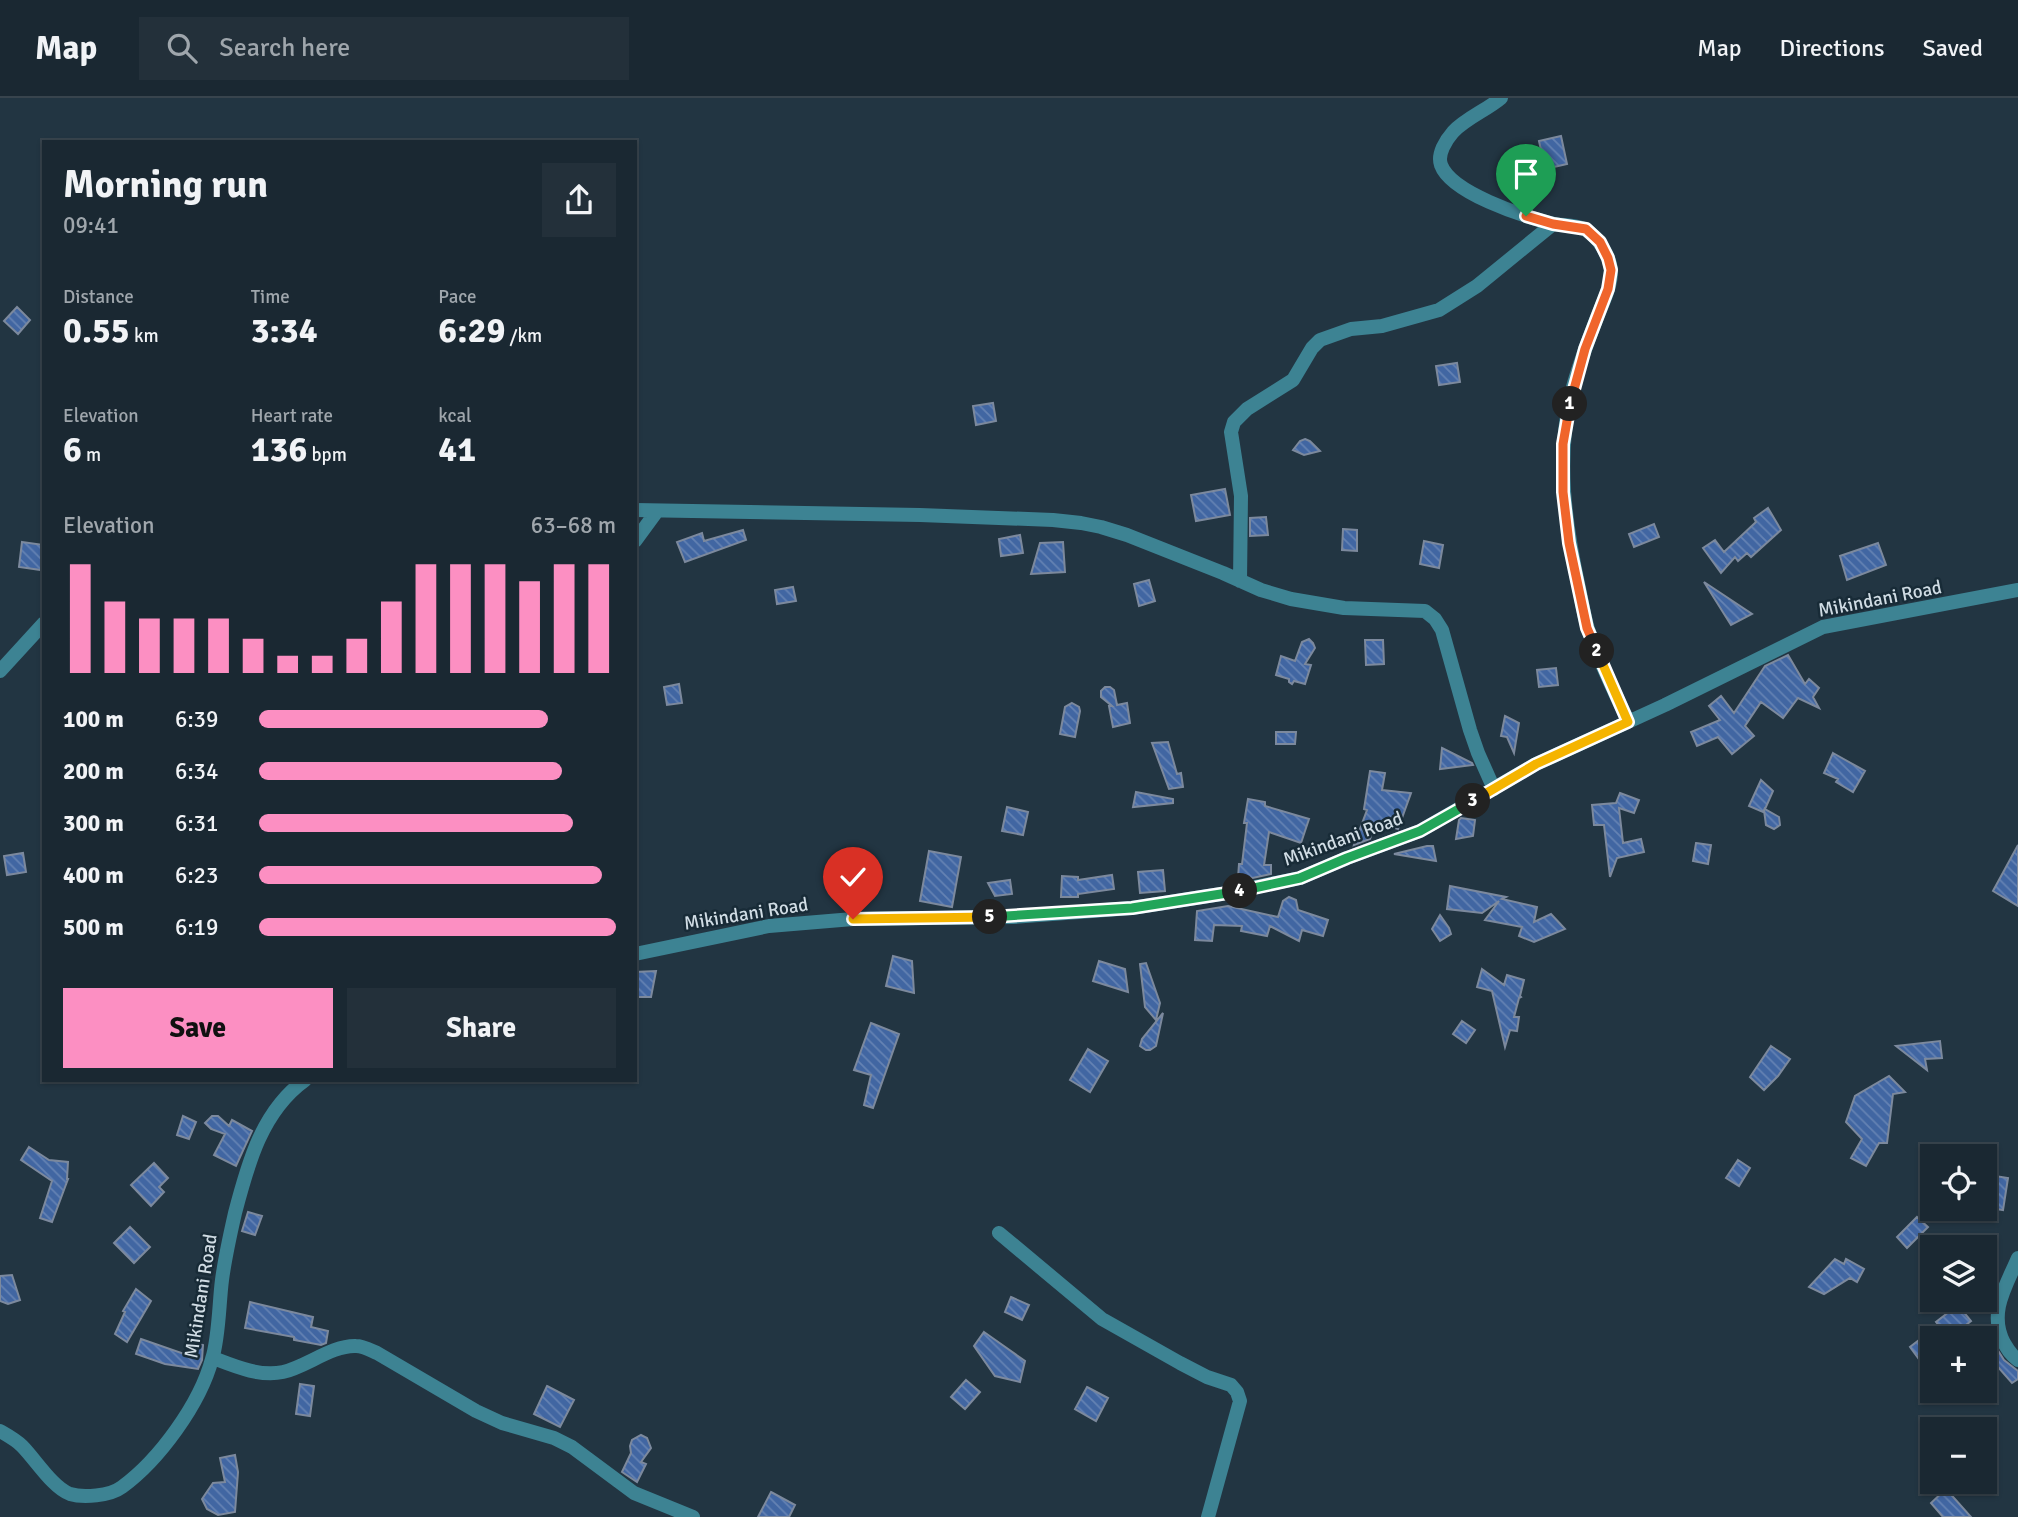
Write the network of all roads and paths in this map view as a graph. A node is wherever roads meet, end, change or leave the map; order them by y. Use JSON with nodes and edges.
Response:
{"nodes":[{"id":1,"x":1501,"y":98,"type":"edge"},
{"id":2,"x":1553,"y":224,"type":"junction"},
{"id":3,"x":637,"y":510,"type":"edge"},
{"id":4,"x":657,"y":511,"type":"junction"},
{"id":5,"x":637,"y":538,"type":"edge"},
{"id":6,"x":1240,"y":581,"type":"junction"},
{"id":7,"x":2018,"y":590,"type":"edge"},
{"id":8,"x":42,"y":626,"type":"edge"},
{"id":9,"x":0,"y":671,"type":"edge"},
{"id":10,"x":1628,"y":722,"type":"junction"},
{"id":11,"x":1494,"y":789,"type":"junction"},
{"id":12,"x":637,"y":954,"type":"edge"},
{"id":13,"x":302,"y":1082,"type":"edge"},
{"id":14,"x":999,"y":1233,"type":"dead end"},
{"id":15,"x":2018,"y":1258,"type":"edge"},
{"id":16,"x":213,"y":1358,"type":"junction"},
{"id":17,"x":2018,"y":1360,"type":"edge"},
{"id":18,"x":0,"y":1431,"type":"edge"},
{"id":19,"x":693,"y":1517,"type":"edge"},
{"id":20,"x":1208,"y":1517,"type":"edge"}],
"edges":[{"from":1,"to":2,"type":"street"},
{"from":2,"to":6,"type":"street"},
{"from":2,"to":10,"type":"street"},
{"from":3,"to":4,"type":"street"},
{"from":4,"to":5,"type":"street"},
{"from":4,"to":6,"type":"street"},
{"from":6,"to":11,"type":"street"},
{"from":7,"to":10,"type":"street","name":"Mikindani Road"},
{"from":8,"to":9,"type":"street"},
{"from":10,"to":11,"type":"street","name":"Mikindani Road"},
{"from":11,"to":12,"type":"street","name":"Mikindani Road"},
{"from":13,"to":16,"type":"street","name":"Mikindani Road"},
{"from":14,"to":20,"type":"street"},
{"from":15,"to":17,"type":"street"},
{"from":16,"to":18,"type":"street","name":"Mikindani Road"},
{"from":16,"to":19,"type":"street"}]}
